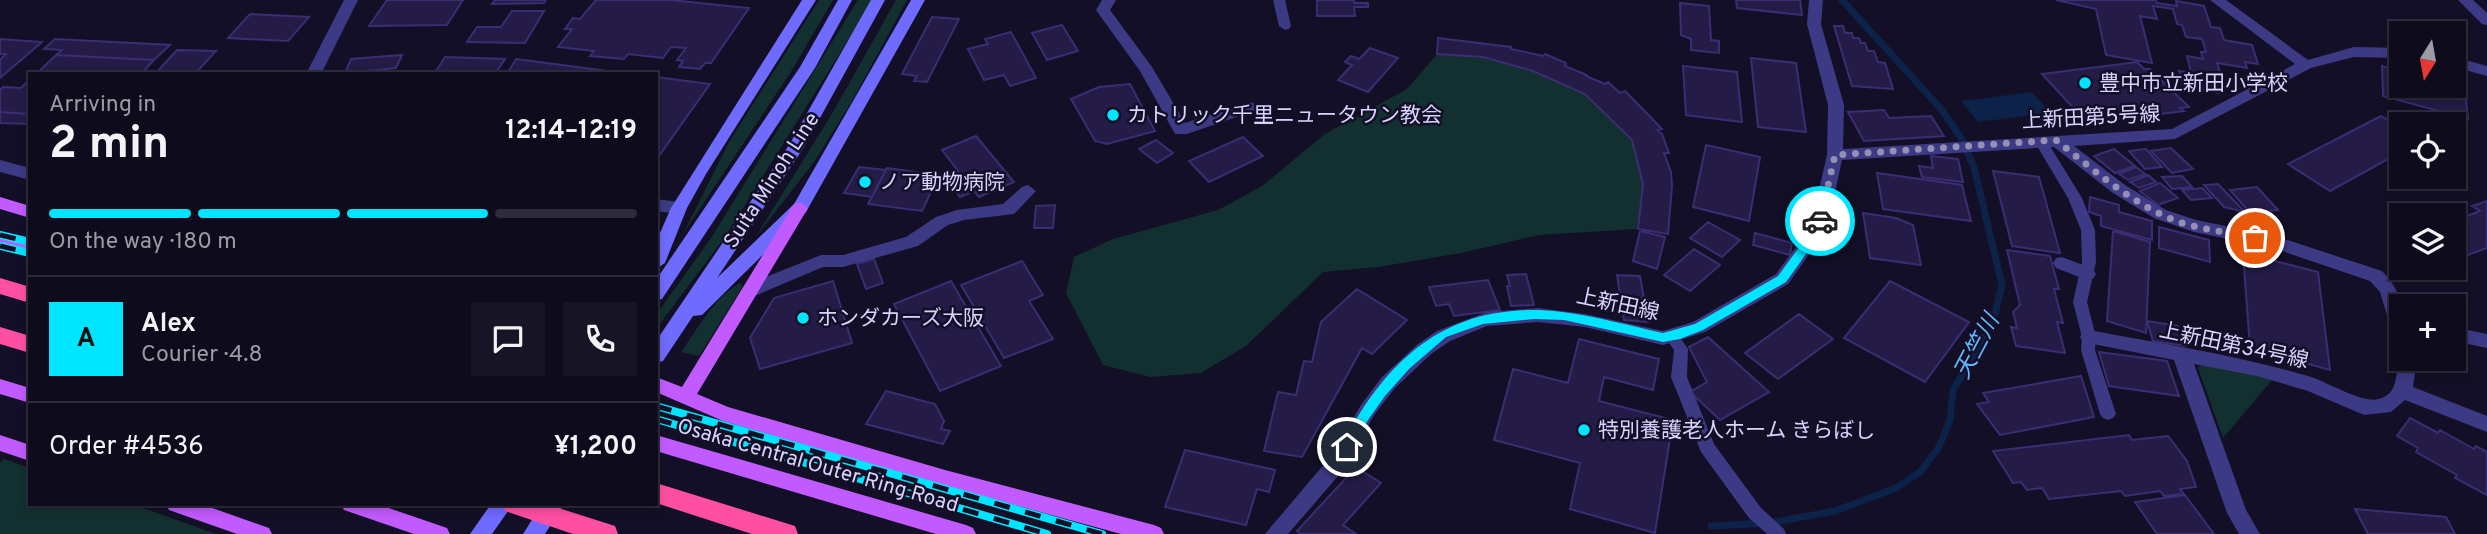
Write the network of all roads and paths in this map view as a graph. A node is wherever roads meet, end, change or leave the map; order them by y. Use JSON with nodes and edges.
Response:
{"nodes":[{"id":1,"x":351,"y":0,"type":"edge"},
{"id":2,"x":810,"y":0,"type":"edge"},
{"id":3,"x":845,"y":0,"type":"edge"},
{"id":4,"x":878,"y":0,"type":"edge"},
{"id":5,"x":918,"y":0,"type":"edge"},
{"id":6,"x":1109,"y":0,"type":"edge"},
{"id":7,"x":1279,"y":0,"type":"edge"},
{"id":8,"x":1816,"y":0,"type":"edge"},
{"id":9,"x":2217,"y":0,"type":"edge"},
{"id":10,"x":2465,"y":0,"type":"edge"},
{"id":11,"x":2487,"y":21,"type":"edge"},
{"id":12,"x":1285,"y":26,"type":"dead end"},
{"id":13,"x":2389,"y":53,"type":"edge"},
{"id":14,"x":2306,"y":65,"type":"junction"},
{"id":15,"x":2466,"y":65,"type":"edge"},
{"id":16,"x":2487,"y":71,"type":"edge"},
{"id":17,"x":314,"y":72,"type":"edge"},
{"id":18,"x":1248,"y":107,"type":"dead end"},
{"id":19,"x":2048,"y":141,"type":"junction"},
{"id":20,"x":1835,"y":155,"type":"junction"},
{"id":21,"x":0,"y":166,"type":"edge"},
{"id":22,"x":28,"y":173,"type":"edge"},
{"id":23,"x":1028,"y":191,"type":"dead end"},
{"id":24,"x":0,"y":203,"type":"edge"},
{"id":25,"x":658,"y":205,"type":"edge"},
{"id":26,"x":679,"y":208,"type":"junction"},
{"id":27,"x":800,"y":208,"type":"junction"},
{"id":28,"x":28,"y":211,"type":"edge"},
{"id":29,"x":0,"y":239,"type":"edge"},
{"id":30,"x":28,"y":247,"type":"edge"},
{"id":31,"x":658,"y":258,"type":"edge"},
{"id":32,"x":2062,"y":263,"type":"dead end"},
{"id":33,"x":2087,"y":274,"type":"junction"},
{"id":34,"x":0,"y":286,"type":"edge"},
{"id":35,"x":752,"y":290,"type":"junction"},
{"id":36,"x":658,"y":291,"type":"edge"},
{"id":37,"x":28,"y":294,"type":"edge"},
{"id":38,"x":2390,"y":294,"type":"edge"},
{"id":39,"x":671,"y":334,"type":"junction"},
{"id":40,"x":0,"y":335,"type":"edge"},
{"id":41,"x":1672,"y":337,"type":"junction"},
{"id":42,"x":2089,"y":337,"type":"junction"},
{"id":43,"x":2466,"y":337,"type":"edge"},
{"id":44,"x":2487,"y":341,"type":"edge"},
{"id":45,"x":28,"y":344,"type":"edge"},
{"id":46,"x":658,"y":353,"type":"edge"},
{"id":47,"x":2181,"y":353,"type":"junction"},
{"id":48,"x":2407,"y":371,"type":"edge"},
{"id":49,"x":658,"y":385,"type":"edge"},
{"id":50,"x":0,"y":386,"type":"edge"},
{"id":51,"x":2402,"y":392,"type":"junction"},
{"id":52,"x":28,"y":395,"type":"edge"},
{"id":53,"x":686,"y":396,"type":"junction"},
{"id":54,"x":2108,"y":414,"type":"dead end"},
{"id":55,"x":2487,"y":424,"type":"edge"},
{"id":56,"x":0,"y":443,"type":"edge"},
{"id":57,"x":658,"y":444,"type":"edge"},
{"id":58,"x":28,"y":452,"type":"edge"},
{"id":59,"x":658,"y":494,"type":"edge"},
{"id":60,"x":182,"y":506,"type":"edge"},
{"id":61,"x":357,"y":506,"type":"edge"},
{"id":62,"x":501,"y":506,"type":"edge"},
{"id":63,"x":520,"y":506,"type":"edge"},
{"id":64,"x":553,"y":506,"type":"edge"},
{"id":65,"x":262,"y":534,"type":"edge"},
{"id":66,"x":440,"y":534,"type":"edge"},
{"id":67,"x":480,"y":534,"type":"edge"},
{"id":68,"x":533,"y":534,"type":"edge"},
{"id":69,"x":607,"y":534,"type":"edge"},
{"id":70,"x":786,"y":534,"type":"edge"},
{"id":71,"x":966,"y":534,"type":"edge"},
{"id":72,"x":1154,"y":534,"type":"edge"},
{"id":73,"x":1275,"y":534,"type":"edge"},
{"id":74,"x":1778,"y":534,"type":"edge"},
{"id":75,"x":2250,"y":534,"type":"edge"}],
"edges":[{"from":1,"to":17,"type":"street"},
{"from":2,"to":26,"type":"main road"},
{"from":3,"to":36,"type":"main road","name":"Suita Minoh Line"},
{"from":4,"to":39,"type":"main road","name":"Suita Minoh Line"},
{"from":5,"to":27,"type":"main road"},
{"from":6,"to":18,"type":"street"},
{"from":7,"to":12,"type":"lane"},
{"from":8,"to":20,"type":"street","name":"上新田線"},
{"from":9,"to":14,"type":"street"},
{"from":10,"to":11,"type":"street"},
{"from":13,"to":14,"type":"street","name":"上新田第5号線"},
{"from":14,"to":19,"type":"street","name":"上新田第5号線"},
{"from":15,"to":16,"type":"street"},
{"from":19,"to":20,"type":"street","name":"上新田第5号線"},
{"from":19,"to":33,"type":"lane"},
{"from":19,"to":38,"type":"street"},
{"from":20,"to":41,"type":"street","name":"上新田線"},
{"from":21,"to":22,"type":"street"},
{"from":23,"to":35,"type":"street"},
{"from":24,"to":28,"type":"main road"},
{"from":25,"to":26,"type":"street"},
{"from":26,"to":31,"type":"main road"},
{"from":27,"to":35,"type":"main road"},
{"from":27,"to":39,"type":"main road"},
{"from":29,"to":30,"type":"main road"},
{"from":32,"to":33,"type":"street"},
{"from":33,"to":42,"type":"lane"},
{"from":34,"to":37,"type":"highway"},
{"from":35,"to":53,"type":"main road"},
{"from":39,"to":46,"type":"main road","name":"Suita Minoh Line"},
{"from":40,"to":45,"type":"highway"},
{"from":41,"to":73,"type":"street","name":"上新田線"},
{"from":41,"to":74,"type":"lane"},
{"from":42,"to":47,"type":"street","name":"上新田第34号線"},
{"from":42,"to":54,"type":"lane"},
{"from":43,"to":44,"type":"street"},
{"from":47,"to":51,"type":"street","name":"上新田第34号線"},
{"from":47,"to":75,"type":"street"},
{"from":48,"to":51,"type":"street"},
{"from":49,"to":53,"type":"main road"},
{"from":50,"to":52,"type":"main road"},
{"from":51,"to":55,"type":"street"},
{"from":53,"to":72,"type":"main road"},
{"from":56,"to":58,"type":"main road"},
{"from":57,"to":71,"type":"main road","name":"Osaka Central Outer Ring Road"},
{"from":59,"to":70,"type":"highway"},
{"from":60,"to":65,"type":"main road"},
{"from":61,"to":66,"type":"main road"},
{"from":62,"to":67,"type":"main road"},
{"from":63,"to":69,"type":"highway"},
{"from":64,"to":68,"type":"main road"}]}
